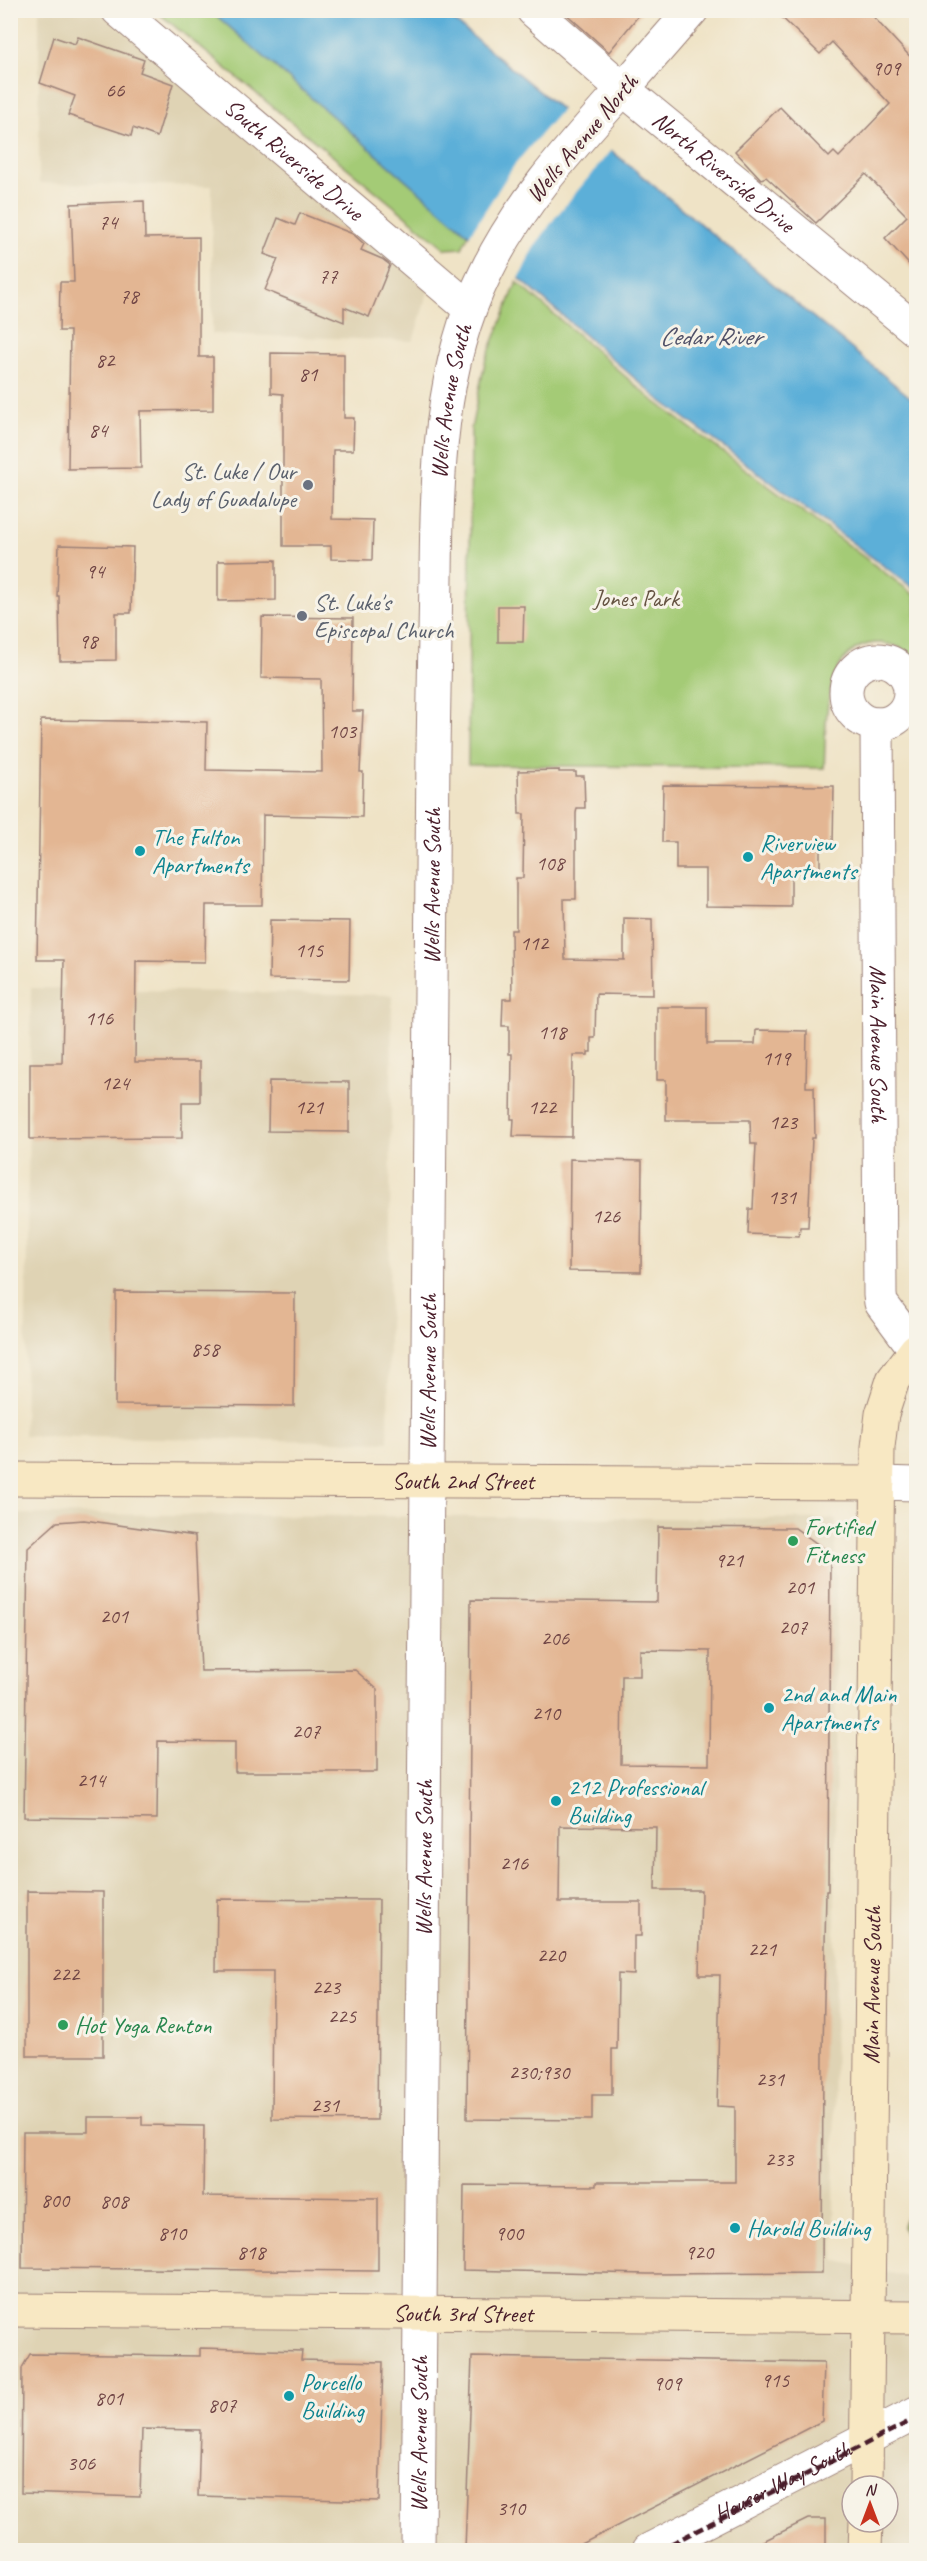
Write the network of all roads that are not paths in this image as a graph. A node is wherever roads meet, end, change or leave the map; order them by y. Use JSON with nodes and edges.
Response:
{"nodes":[{"id":1,"x":118,"y":10,"type":"edge"},
{"id":2,"x":533,"y":10,"type":"edge"},
{"id":3,"x":692,"y":10,"type":"edge"},
{"id":4,"x":614,"y":98,"type":"junction"},
{"id":5,"x":484,"y":274,"type":"joint"},
{"id":6,"x":470,"y":308,"type":"junction"},
{"id":7,"x":916,"y":330,"type":"edge"},
{"id":8,"x":877,"y":724,"type":"dead end"},
{"id":9,"x":916,"y":1350,"type":"edge"},
{"id":10,"x":10,"y":1479,"type":"edge"},
{"id":11,"x":428,"y":1481,"type":"junction"},
{"id":12,"x":878,"y":1483,"type":"junction"},
{"id":13,"x":916,"y":1484,"type":"edge"},
{"id":14,"x":10,"y":2310,"type":"edge"},
{"id":15,"x":420,"y":2313,"type":"junction"},
{"id":16,"x":916,"y":2317,"type":"edge"},
{"id":17,"x":868,"y":2318,"type":"junction"},
{"id":18,"x":916,"y":2413,"type":"edge"},
{"id":19,"x":866,"y":2439,"type":"junction"},
{"id":20,"x":866,"y":2474,"type":"edge"},
{"id":21,"x":866,"y":2534,"type":"edge"},
{"id":22,"x":418,"y":2550,"type":"edge"},
{"id":23,"x":649,"y":2550,"type":"edge"},
{"id":24,"x":865,"y":2550,"type":"edge"}],
"edges":[{"from":1,"to":6,"type":"street","name":"South Riverside Drive"},
{"from":2,"to":4,"type":"street","name":"North Riverside Drive"},
{"from":3,"to":4,"type":"street","name":"Wells Avenue North"},
{"from":4,"to":5,"type":"street","name":"Wells Avenue North"},
{"from":4,"to":7,"type":"street","name":"North Riverside Drive"},
{"from":5,"to":6,"type":"street","name":"Wells Avenue South"},
{"from":6,"to":11,"type":"street","name":"Wells Avenue South"},
{"from":8,"to":9,"type":"street","name":"Main Avenue South"},
{"from":9,"to":12,"type":"main road","name":"Main Avenue South"},
{"from":10,"to":11,"type":"main road","name":"South 2nd Street"},
{"from":11,"to":12,"type":"main road","name":"South 2nd Street"},
{"from":11,"to":15,"type":"street","name":"Wells Avenue South"},
{"from":12,"to":13,"type":"street","name":"South 2nd Street"},
{"from":12,"to":17,"type":"main road","name":"Main Avenue South"},
{"from":14,"to":15,"type":"main road","name":"South 3rd Street"},
{"from":15,"to":17,"type":"main road","name":"South 3rd Street"},
{"from":15,"to":22,"type":"street","name":"Wells Avenue South"},
{"from":16,"to":17,"type":"main road","name":"South 3rd Street"},
{"from":17,"to":19,"type":"main road","name":"Main Avenue South"},
{"from":18,"to":19,"type":"street","name":"Houser Way South"},
{"from":19,"to":20,"type":"main road","name":"Main Avenue South"},
{"from":19,"to":23,"type":"street","name":"Houser Way South"},
{"from":21,"to":24,"type":"main road"}]}
